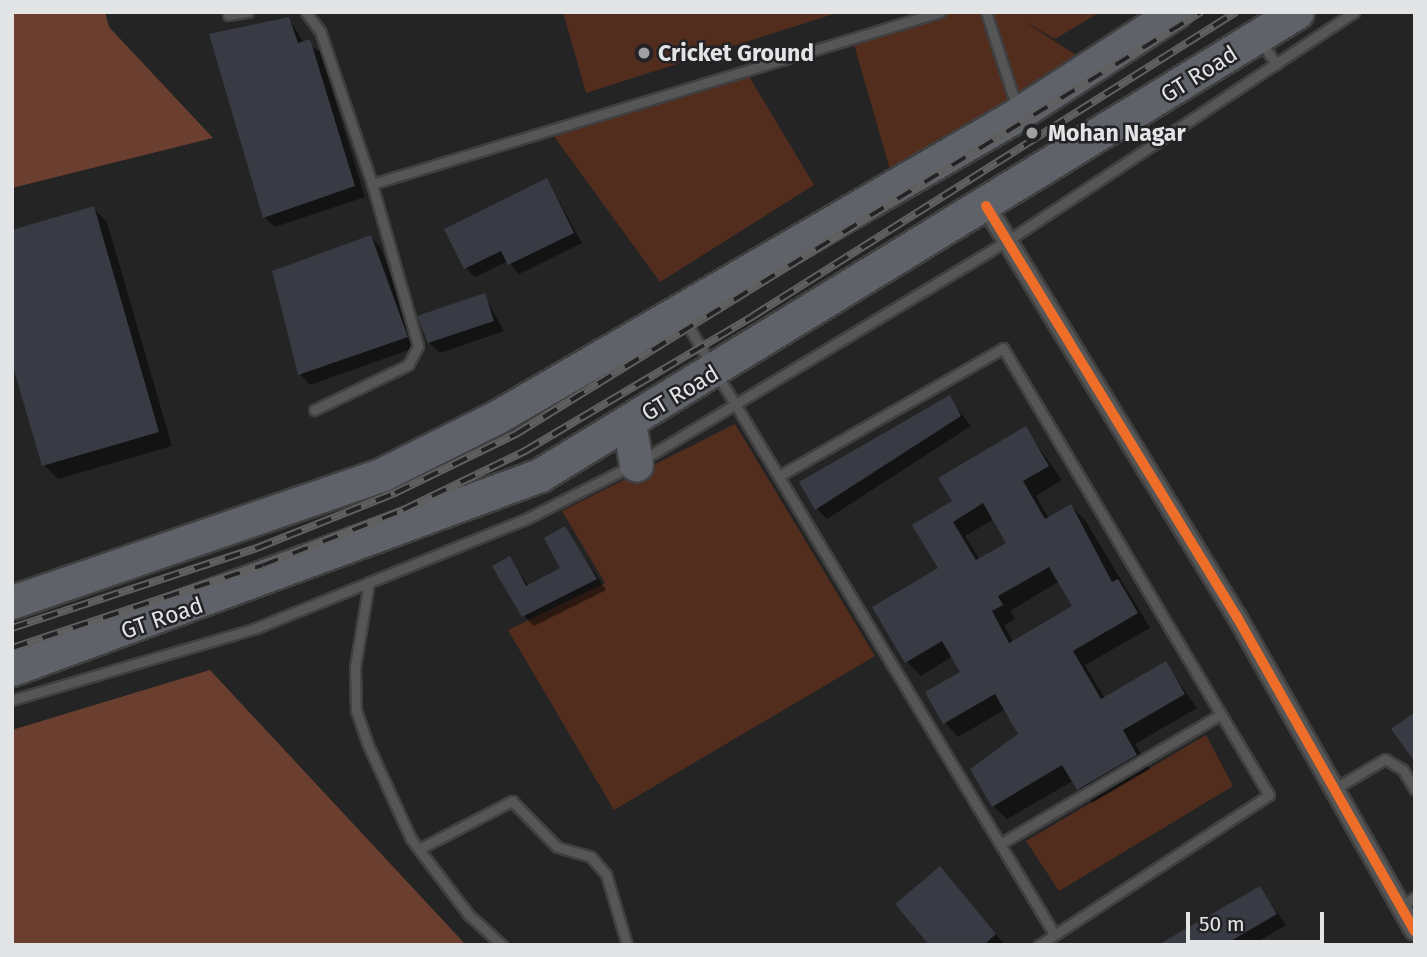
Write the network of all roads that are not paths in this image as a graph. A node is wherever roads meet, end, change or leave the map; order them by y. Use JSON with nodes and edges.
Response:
{"nodes":[{"id":1,"x":248,"y":12,"type":"edge"},
{"id":2,"x":306,"y":12,"type":"edge"},
{"id":3,"x":940,"y":12,"type":"edge"},
{"id":4,"x":986,"y":12,"type":"edge"},
{"id":5,"x":1175,"y":12,"type":"edge"},
{"id":6,"x":1297,"y":12,"type":"edge"},
{"id":7,"x":1354,"y":12,"type":"edge"},
{"id":8,"x":228,"y":15,"type":"dead end"},
{"id":9,"x":1258,"y":37,"type":"junction"},
{"id":10,"x":1276,"y":64,"type":"junction"},
{"id":11,"x":1019,"y":114,"type":"junction"},
{"id":12,"x":372,"y":184,"type":"junction"},
{"id":13,"x":986,"y":206,"type":"junction"},
{"id":14,"x":1007,"y":241,"type":"junction"},
{"id":15,"x":681,"y":314,"type":"junction"},
{"id":16,"x":716,"y":372,"type":"junction"},
{"id":17,"x":736,"y":405,"type":"junction"},
{"id":18,"x":314,"y":410,"type":"dead end"},
{"id":19,"x":629,"y":423,"type":"junction"},
{"id":20,"x":636,"y":464,"type":"junction"},
{"id":21,"x":779,"y":476,"type":"junction"},
{"id":22,"x":369,"y":582,"type":"junction"},
{"id":23,"x":12,"y":602,"type":"edge"},
{"id":24,"x":12,"y":669,"type":"edge"},
{"id":25,"x":12,"y":700,"type":"edge"},
{"id":26,"x":1220,"y":715,"type":"junction"},
{"id":27,"x":1334,"y":789,"type":"junction"},
{"id":28,"x":1415,"y":790,"type":"edge"},
{"id":29,"x":1000,"y":844,"type":"junction"},
{"id":30,"x":419,"y":849,"type":"junction"},
{"id":31,"x":1408,"y":902,"type":"edge"},
{"id":32,"x":1415,"y":931,"type":"edge"},
{"id":33,"x":1053,"y":932,"type":"junction"},
{"id":34,"x":502,"y":945,"type":"edge"},
{"id":35,"x":627,"y":945,"type":"edge"},
{"id":36,"x":1039,"y":945,"type":"edge"}],
"edges":[{"from":1,"to":8,"type":"lane"},
{"from":2,"to":12,"type":"lane"},
{"from":3,"to":12,"type":"lane"},
{"from":4,"to":11,"type":"lane"},
{"from":5,"to":11,"type":"highway"},
{"from":6,"to":9,"type":"highway","name":"GT Road"},
{"from":7,"to":10,"type":"lane"},
{"from":9,"to":10,"type":"lane"},
{"from":9,"to":13,"type":"highway","name":"GT Road"},
{"from":10,"to":14,"type":"lane"},
{"from":11,"to":15,"type":"highway"},
{"from":12,"to":18,"type":"lane"},
{"from":13,"to":14,"type":"street"},
{"from":13,"to":16,"type":"highway","name":"GT Road"},
{"from":14,"to":17,"type":"lane"},
{"from":14,"to":27,"type":"street"},
{"from":15,"to":16,"type":"lane"},
{"from":15,"to":23,"type":"highway"},
{"from":16,"to":17,"type":"lane"},
{"from":16,"to":19,"type":"highway","name":"GT Road"},
{"from":17,"to":20,"type":"lane"},
{"from":17,"to":21,"type":"lane"},
{"from":19,"to":20,"type":"highway"},
{"from":19,"to":24,"type":"highway","name":"GT Road"},
{"from":20,"to":22,"type":"lane"},
{"from":21,"to":26,"type":"lane"},
{"from":21,"to":29,"type":"lane"},
{"from":22,"to":25,"type":"lane"},
{"from":22,"to":30,"type":"lane"},
{"from":26,"to":29,"type":"lane"},
{"from":26,"to":33,"type":"lane"},
{"from":27,"to":28,"type":"lane"},
{"from":27,"to":31,"type":"street"},
{"from":29,"to":33,"type":"lane"},
{"from":30,"to":34,"type":"lane"},
{"from":30,"to":35,"type":"lane"},
{"from":31,"to":32,"type":"street"},
{"from":33,"to":36,"type":"lane"}]}
